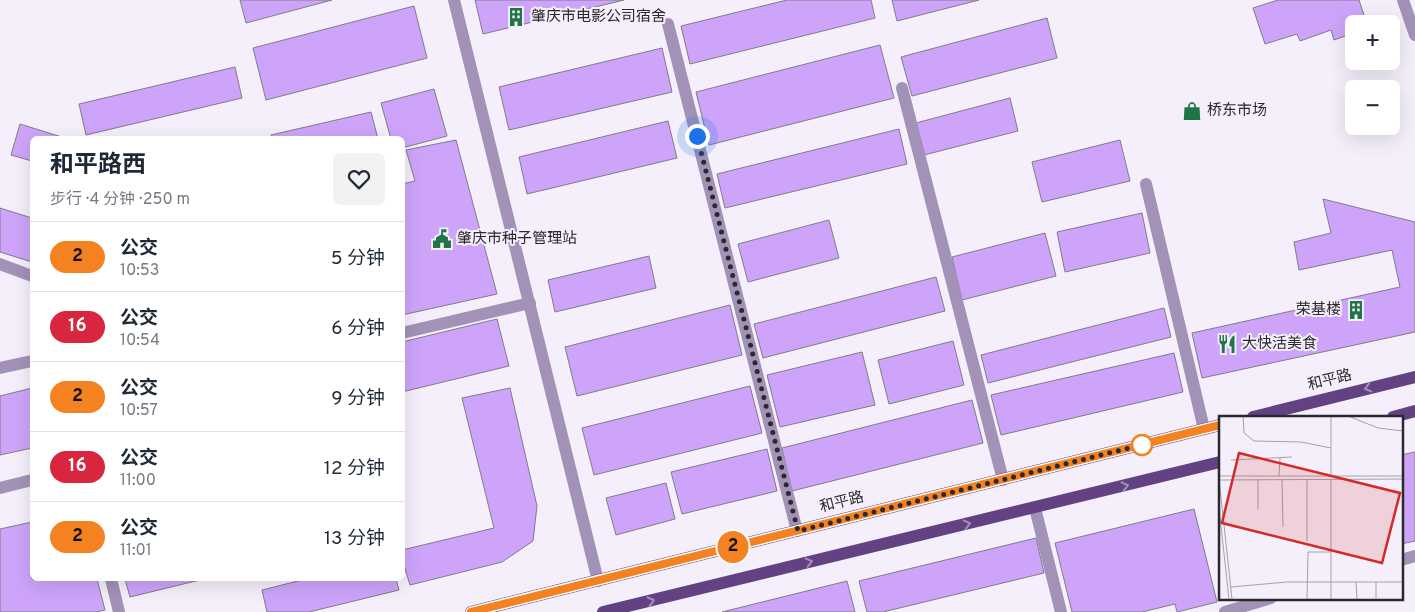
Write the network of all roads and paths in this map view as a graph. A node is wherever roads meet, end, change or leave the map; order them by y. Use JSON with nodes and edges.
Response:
{"nodes":[{"id":1,"x":454,"y":0,"type":"edge"},
{"id":2,"x":1403,"y":0,"type":"edge"},
{"id":3,"x":668,"y":24,"type":"dead end"},
{"id":4,"x":1415,"y":34,"type":"edge"},
{"id":5,"x":902,"y":88,"type":"dead end"},
{"id":6,"x":1146,"y":184,"type":"dead end"},
{"id":7,"x":0,"y":264,"type":"edge"},
{"id":8,"x":30,"y":275,"type":"edge"},
{"id":9,"x":530,"y":303,"type":"junction"},
{"id":10,"x":405,"y":333,"type":"edge"},
{"id":11,"x":30,"y":361,"type":"edge"},
{"id":12,"x":0,"y":368,"type":"edge"},
{"id":13,"x":1415,"y":377,"type":"edge"},
{"id":14,"x":1415,"y":412,"type":"edge"},
{"id":15,"x":1257,"y":416,"type":"edge"},
{"id":16,"x":1398,"y":416,"type":"edge"},
{"id":17,"x":1219,"y":425,"type":"edge"},
{"id":18,"x":1204,"y":429,"type":"junction"},
{"id":19,"x":1219,"y":462,"type":"edge"},
{"id":20,"x":30,"y":480,"type":"edge"},
{"id":21,"x":1003,"y":480,"type":"junction"},
{"id":22,"x":0,"y":488,"type":"edge"},
{"id":23,"x":1035,"y":508,"type":"junction"},
{"id":24,"x":798,"y":531,"type":"junction"},
{"id":25,"x":1415,"y":556,"type":"edge"},
{"id":26,"x":1402,"y":560,"type":"edge"},
{"id":27,"x":111,"y":581,"type":"edge"},
{"id":28,"x":598,"y":581,"type":"junction"},
{"id":29,"x":1264,"y":604,"type":"edge"},
{"id":30,"x":119,"y":612,"type":"edge"},
{"id":31,"x":471,"y":612,"type":"edge"},
{"id":32,"x":605,"y":612,"type":"edge"},
{"id":33,"x":1061,"y":612,"type":"edge"},
{"id":34,"x":1225,"y":612,"type":"edge"}],
"edges":[{"from":1,"to":9,"type":"street"},
{"from":2,"to":4,"type":"street"},
{"from":3,"to":24,"type":"street"},
{"from":5,"to":21,"type":"street"},
{"from":6,"to":18,"type":"street"},
{"from":7,"to":8,"type":"street"},
{"from":9,"to":10,"type":"street"},
{"from":9,"to":28,"type":"street"},
{"from":11,"to":12,"type":"street"},
{"from":13,"to":15,"type":"main road","name":"和平路","one_way":true},
{"from":14,"to":16,"type":"main road"},
{"from":17,"to":18,"type":"main road","name":"和平路"},
{"from":18,"to":21,"type":"main road","name":"和平路"},
{"from":23,"to":19,"type":"main road","one_way":true},
{"from":20,"to":22,"type":"street"},
{"from":21,"to":24,"type":"main road","name":"和平路"},
{"from":32,"to":23,"type":"main road","one_way":true},
{"from":23,"to":33,"type":"street"},
{"from":24,"to":28,"type":"main road","name":"和平路"},
{"from":25,"to":26,"type":"street"},
{"from":27,"to":30,"type":"street"},
{"from":28,"to":31,"type":"main road","name":"和平路"},
{"from":29,"to":34,"type":"street"}]}
